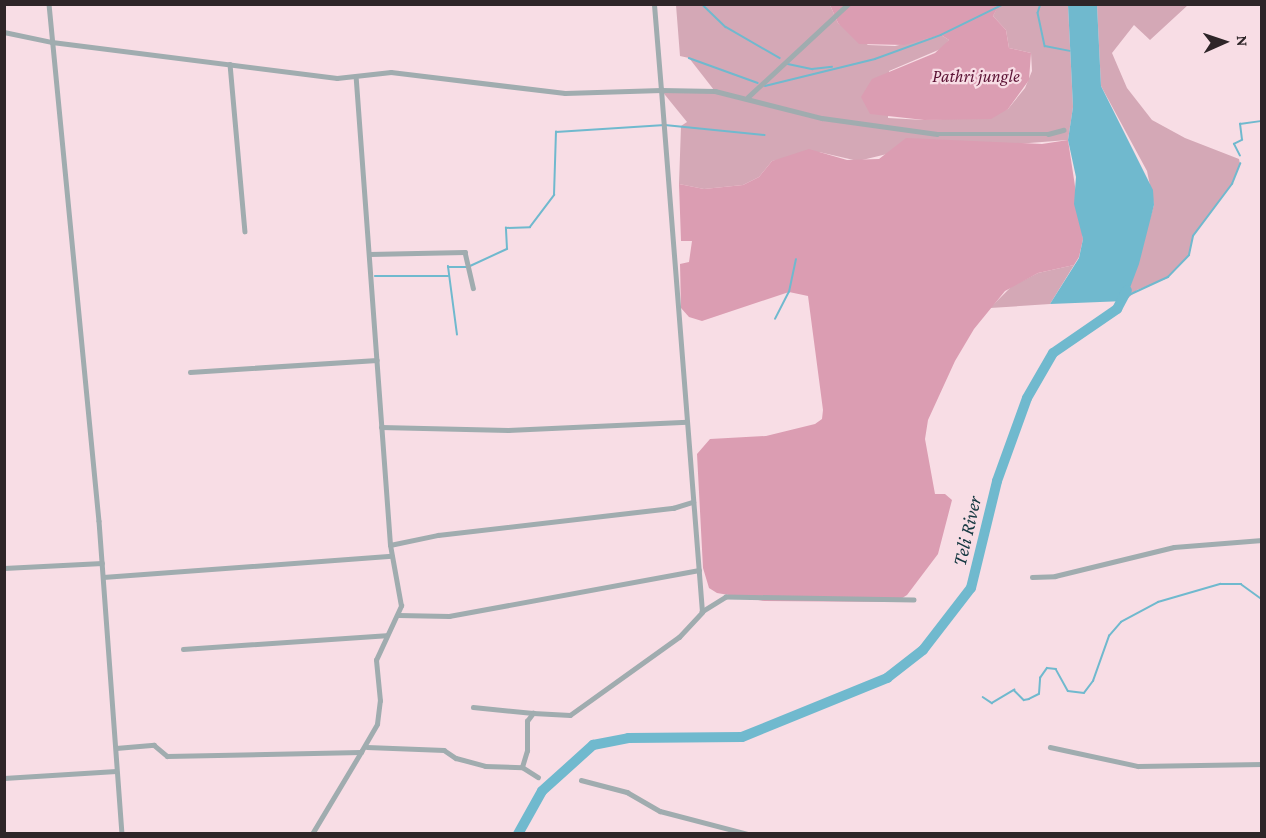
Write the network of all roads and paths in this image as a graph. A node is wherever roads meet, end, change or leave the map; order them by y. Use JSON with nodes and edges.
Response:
{"nodes":[{"id":1,"x":49,"y":4,"type":"edge"},
{"id":2,"x":654,"y":4,"type":"edge"},
{"id":3,"x":848,"y":4,"type":"edge"},
{"id":4,"x":4,"y":32,"type":"edge"},
{"id":5,"x":52,"y":42,"type":"junction"},
{"id":6,"x":230,"y":64,"type":"junction"},
{"id":7,"x":356,"y":79,"type":"junction"},
{"id":8,"x":661,"y":90,"type":"junction"},
{"id":9,"x":748,"y":97,"type":"junction"},
{"id":10,"x":1063,"y":130,"type":"dead end"},
{"id":11,"x":245,"y":231,"type":"dead end"},
{"id":12,"x":369,"y":254,"type":"junction"},
{"id":13,"x":473,"y":288,"type":"dead end"},
{"id":14,"x":377,"y":360,"type":"junction"},
{"id":15,"x":190,"y":372,"type":"dead end"},
{"id":16,"x":687,"y":422,"type":"junction"},
{"id":17,"x":381,"y":427,"type":"junction"},
{"id":18,"x":693,"y":502,"type":"junction"},
{"id":19,"x":1262,"y":540,"type":"edge"},
{"id":20,"x":390,"y":545,"type":"junction"},
{"id":21,"x":391,"y":556,"type":"junction"},
{"id":22,"x":102,"y":563,"type":"junction"},
{"id":23,"x":4,"y":568,"type":"edge"},
{"id":24,"x":699,"y":570,"type":"junction"},
{"id":25,"x":1032,"y":577,"type":"dead end"},
{"id":26,"x":103,"y":578,"type":"junction"},
{"id":27,"x":914,"y":600,"type":"dead end"},
{"id":28,"x":702,"y":612,"type":"junction"},
{"id":29,"x":399,"y":615,"type":"junction"},
{"id":30,"x":386,"y":634,"type":"junction"},
{"id":31,"x":183,"y":649,"type":"dead end"},
{"id":32,"x":472,"y":707,"type":"dead end"},
{"id":33,"x":533,"y":713,"type":"junction"},
{"id":34,"x":367,"y":747,"type":"junction"},
{"id":35,"x":1050,"y":747,"type":"dead end"},
{"id":36,"x":116,"y":748,"type":"junction"},
{"id":37,"x":362,"y":752,"type":"junction"},
{"id":38,"x":1262,"y":764,"type":"edge"},
{"id":39,"x":522,"y":767,"type":"junction"},
{"id":40,"x":116,"y":771,"type":"junction"},
{"id":41,"x":537,"y":777,"type":"dead end"},
{"id":42,"x":4,"y":778,"type":"edge"},
{"id":43,"x":581,"y":780,"type":"dead end"},
{"id":44,"x":122,"y":834,"type":"edge"},
{"id":45,"x":312,"y":834,"type":"edge"},
{"id":46,"x":748,"y":834,"type":"edge"},
{"id":47,"x":852,"y":834,"type":"edge"},
{"id":48,"x":895,"y":834,"type":"edge"}],
"edges":[{"from":1,"to":5,"type":"street"},
{"from":2,"to":8,"type":"street"},
{"from":3,"to":9,"type":"street"},
{"from":4,"to":5,"type":"street"},
{"from":5,"to":6,"type":"street"},
{"from":5,"to":22,"type":"street"},
{"from":6,"to":7,"type":"street"},
{"from":6,"to":11,"type":"street"},
{"from":7,"to":8,"type":"street"},
{"from":7,"to":12,"type":"street"},
{"from":8,"to":9,"type":"street"},
{"from":8,"to":16,"type":"street"},
{"from":9,"to":10,"type":"street"},
{"from":12,"to":13,"type":"street"},
{"from":12,"to":14,"type":"street"},
{"from":14,"to":15,"type":"street"},
{"from":14,"to":17,"type":"street"},
{"from":16,"to":17,"type":"street"},
{"from":16,"to":18,"type":"street"},
{"from":17,"to":20,"type":"street"},
{"from":18,"to":20,"type":"street"},
{"from":18,"to":24,"type":"street"},
{"from":19,"to":25,"type":"street"},
{"from":20,"to":21,"type":"street"},
{"from":21,"to":26,"type":"street"},
{"from":21,"to":29,"type":"street"},
{"from":22,"to":23,"type":"street"},
{"from":22,"to":26,"type":"street"},
{"from":24,"to":28,"type":"street"},
{"from":24,"to":29,"type":"street"},
{"from":26,"to":36,"type":"street"},
{"from":27,"to":28,"type":"street"},
{"from":28,"to":33,"type":"street"},
{"from":29,"to":30,"type":"street"},
{"from":30,"to":31,"type":"street"},
{"from":30,"to":34,"type":"street"},
{"from":32,"to":33,"type":"street"},
{"from":33,"to":39,"type":"street"},
{"from":34,"to":37,"type":"street"},
{"from":34,"to":39,"type":"street"},
{"from":35,"to":38,"type":"street"},
{"from":36,"to":37,"type":"street"},
{"from":36,"to":40,"type":"street"},
{"from":37,"to":45,"type":"street"},
{"from":39,"to":41,"type":"street"},
{"from":40,"to":42,"type":"street"},
{"from":40,"to":44,"type":"street"},
{"from":43,"to":46,"type":"street"},
{"from":47,"to":48,"type":"street"}]}
